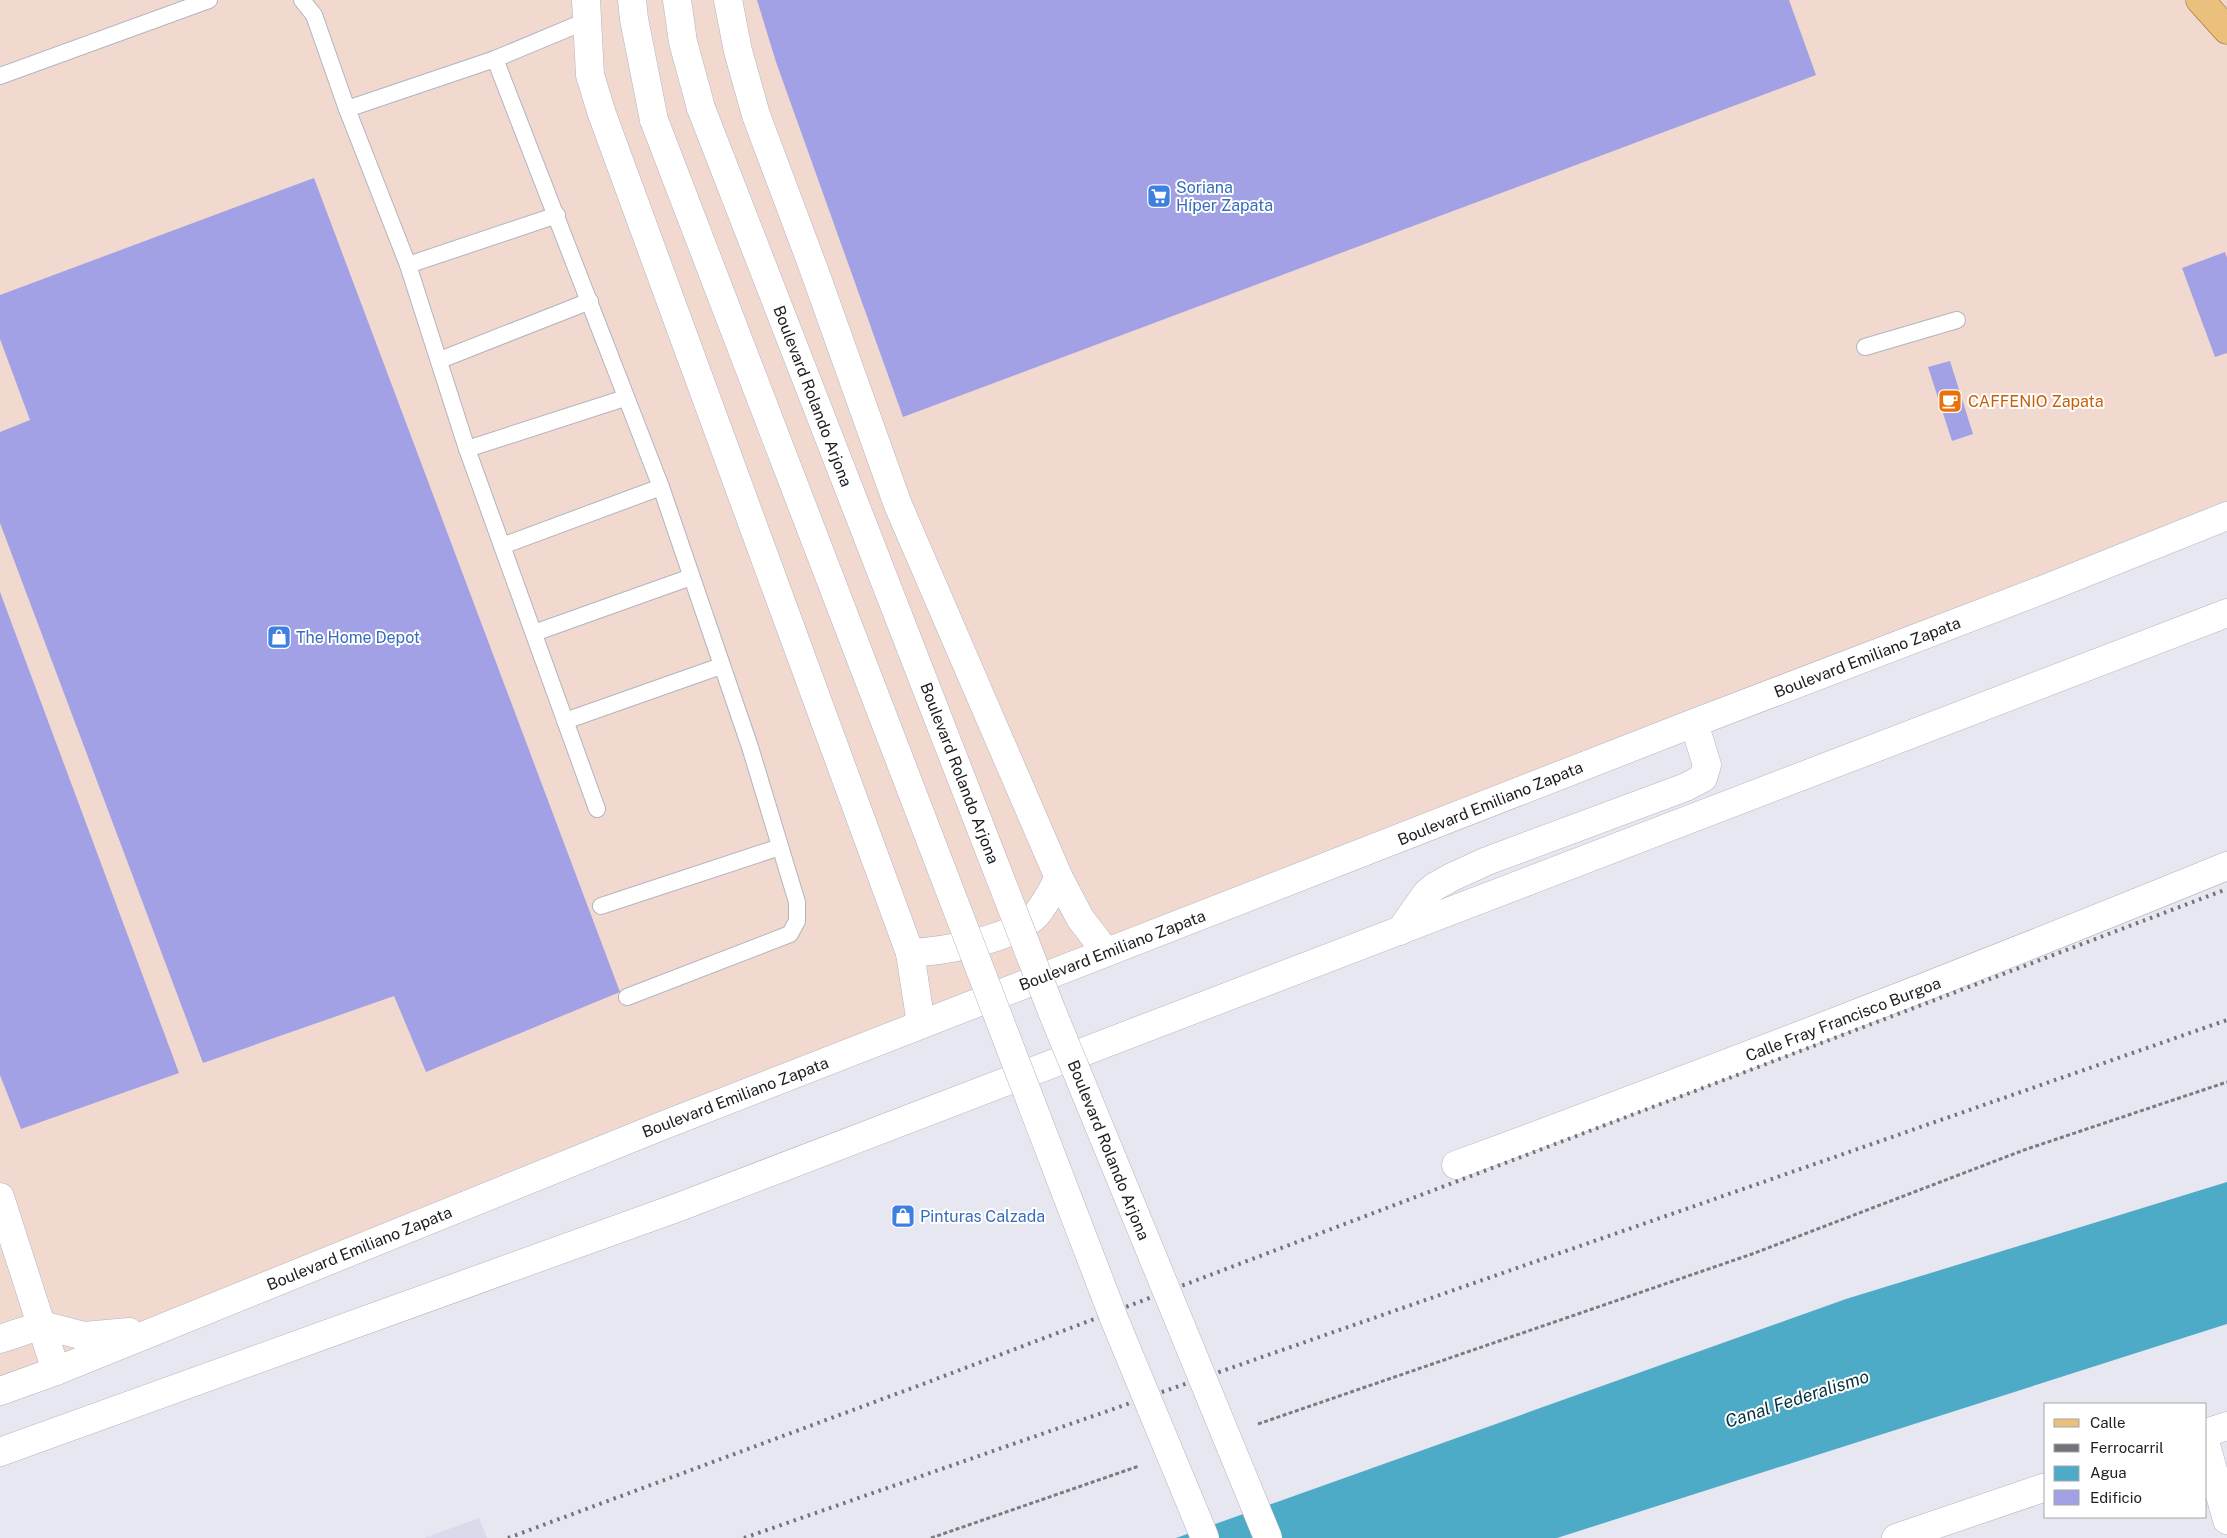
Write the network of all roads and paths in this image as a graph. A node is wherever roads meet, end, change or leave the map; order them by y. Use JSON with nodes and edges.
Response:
{"nodes":[{"id":1,"x":209,"y":0,"type":"edge"},
{"id":2,"x":302,"y":0,"type":"edge"},
{"id":3,"x":632,"y":0,"type":"edge"},
{"id":4,"x":677,"y":0,"type":"edge"},
{"id":5,"x":728,"y":0,"type":"edge"},
{"id":6,"x":2200,"y":0,"type":"edge"},
{"id":7,"x":586,"y":10,"type":"edge"},
{"id":8,"x":2227,"y":30,"type":"edge"},
{"id":9,"x":495,"y":59,"type":"junction"},
{"id":10,"x":0,"y":76,"type":"edge"},
{"id":11,"x":347,"y":109,"type":"junction"},
{"id":12,"x":557,"y":215,"type":"junction"},
{"id":13,"x":408,"y":265,"type":"junction"},
{"id":14,"x":590,"y":301,"type":"junction"},
{"id":15,"x":1957,"y":320,"type":"dead end"},
{"id":16,"x":1865,"y":347,"type":"dead end"},
{"id":17,"x":440,"y":360,"type":"junction"},
{"id":18,"x":625,"y":398,"type":"junction"},
{"id":19,"x":467,"y":449,"type":"junction"},
{"id":20,"x":661,"y":487,"type":"junction"},
{"id":21,"x":2227,"y":516,"type":"edge"},
{"id":22,"x":502,"y":546,"type":"junction"},
{"id":23,"x":691,"y":578,"type":"junction"},
{"id":24,"x":2227,"y":613,"type":"edge"},
{"id":25,"x":534,"y":633,"type":"junction"},
{"id":26,"x":721,"y":666,"type":"junction"},
{"id":27,"x":565,"y":721,"type":"junction"},
{"id":28,"x":1694,"y":723,"type":"junction"},
{"id":29,"x":597,"y":809,"type":"dead end"},
{"id":30,"x":780,"y":847,"type":"junction"},
{"id":31,"x":2227,"y":866,"type":"edge"},
{"id":32,"x":1059,"y":878,"type":"junction"},
{"id":33,"x":601,"y":906,"type":"dead end"},
{"id":34,"x":1400,"y":931,"type":"junction"},
{"id":35,"x":1106,"y":952,"type":"junction"},
{"id":36,"x":910,"y":953,"type":"junction"},
{"id":37,"x":627,"y":996,"type":"dead end"},
{"id":38,"x":921,"y":1024,"type":"junction"},
{"id":39,"x":2227,"y":1082,"type":"edge"},
{"id":40,"x":1456,"y":1165,"type":"dead end"},
{"id":41,"x":0,"y":1197,"type":"edge"},
{"id":42,"x":42,"y":1325,"type":"junction"},
{"id":43,"x":155,"y":1329,"type":"junction"},
{"id":44,"x":0,"y":1339,"type":"edge"},
{"id":45,"x":56,"y":1371,"type":"junction"},
{"id":46,"x":0,"y":1391,"type":"edge"},
{"id":47,"x":1253,"y":1425,"type":"dead end"},
{"id":48,"x":2227,"y":1426,"type":"edge"},
{"id":49,"x":2207,"y":1433,"type":"edge"},
{"id":50,"x":2207,"y":1449,"type":"edge"},
{"id":51,"x":0,"y":1452,"type":"edge"},
{"id":52,"x":1142,"y":1464,"type":"dead end"},
{"id":53,"x":2044,"y":1488,"type":"edge"},
{"id":54,"x":2227,"y":1520,"type":"edge"},
{"id":55,"x":932,"y":1538,"type":"edge"},
{"id":56,"x":1205,"y":1538,"type":"edge"},
{"id":57,"x":1268,"y":1538,"type":"edge"},
{"id":58,"x":1896,"y":1538,"type":"edge"}],
"edges":[{"from":1,"to":10,"type":"lane"},
{"from":2,"to":11,"type":"lane"},
{"from":3,"to":56,"type":"main road","bridge":true},
{"from":4,"to":57,"type":"main road","name":"Boulevard Rolando Arjona","bridge":true},
{"from":5,"to":32,"type":"main road"},
{"from":6,"to":8,"type":"main road"},
{"from":7,"to":9,"type":"lane"},
{"from":7,"to":36,"type":"main road"},
{"from":9,"to":11,"type":"lane"},
{"from":9,"to":12,"type":"lane"},
{"from":11,"to":13,"type":"lane"},
{"from":12,"to":13,"type":"lane"},
{"from":12,"to":14,"type":"lane"},
{"from":13,"to":17,"type":"lane"},
{"from":14,"to":17,"type":"lane"},
{"from":14,"to":18,"type":"lane"},
{"from":15,"to":16,"type":"lane"},
{"from":17,"to":19,"type":"lane"},
{"from":18,"to":19,"type":"lane"},
{"from":18,"to":20,"type":"lane"},
{"from":19,"to":22,"type":"lane"},
{"from":20,"to":22,"type":"lane"},
{"from":20,"to":23,"type":"lane"},
{"from":21,"to":28,"type":"main road","name":"Boulevard Emiliano Zapata"},
{"from":22,"to":25,"type":"lane"},
{"from":23,"to":25,"type":"lane"},
{"from":23,"to":26,"type":"lane"},
{"from":24,"to":34,"type":"main road"},
{"from":25,"to":27,"type":"lane"},
{"from":26,"to":27,"type":"lane"},
{"from":26,"to":30,"type":"lane"},
{"from":27,"to":29,"type":"lane"},
{"from":28,"to":34,"type":"main road"},
{"from":28,"to":35,"type":"main road","name":"Boulevard Emiliano Zapata"},
{"from":30,"to":33,"type":"lane"},
{"from":30,"to":37,"type":"lane"},
{"from":31,"to":40,"type":"main road","name":"Calle Fray Francisco Burgoa"},
{"from":32,"to":35,"type":"main road"},
{"from":32,"to":36,"type":"main road"},
{"from":34,"to":51,"type":"main road"},
{"from":35,"to":38,"type":"main road","name":"Boulevard Emiliano Zapata"},
{"from":36,"to":38,"type":"main road"},
{"from":38,"to":43,"type":"main road","name":"Boulevard Emiliano Zapata"},
{"from":39,"to":47,"type":"path"},
{"from":41,"to":42,"type":"main road"},
{"from":42,"to":43,"type":"main road"},
{"from":42,"to":44,"type":"main road"},
{"from":42,"to":45,"type":"main road"},
{"from":43,"to":45,"type":"main road","name":"Boulevard Emiliano Zapata"},
{"from":45,"to":46,"type":"main road","name":"Boulevard Emiliano Zapata"},
{"from":48,"to":49,"type":"main road"},
{"from":50,"to":54,"type":"main road"},
{"from":52,"to":55,"type":"path"},
{"from":53,"to":58,"type":"main road"}]}
